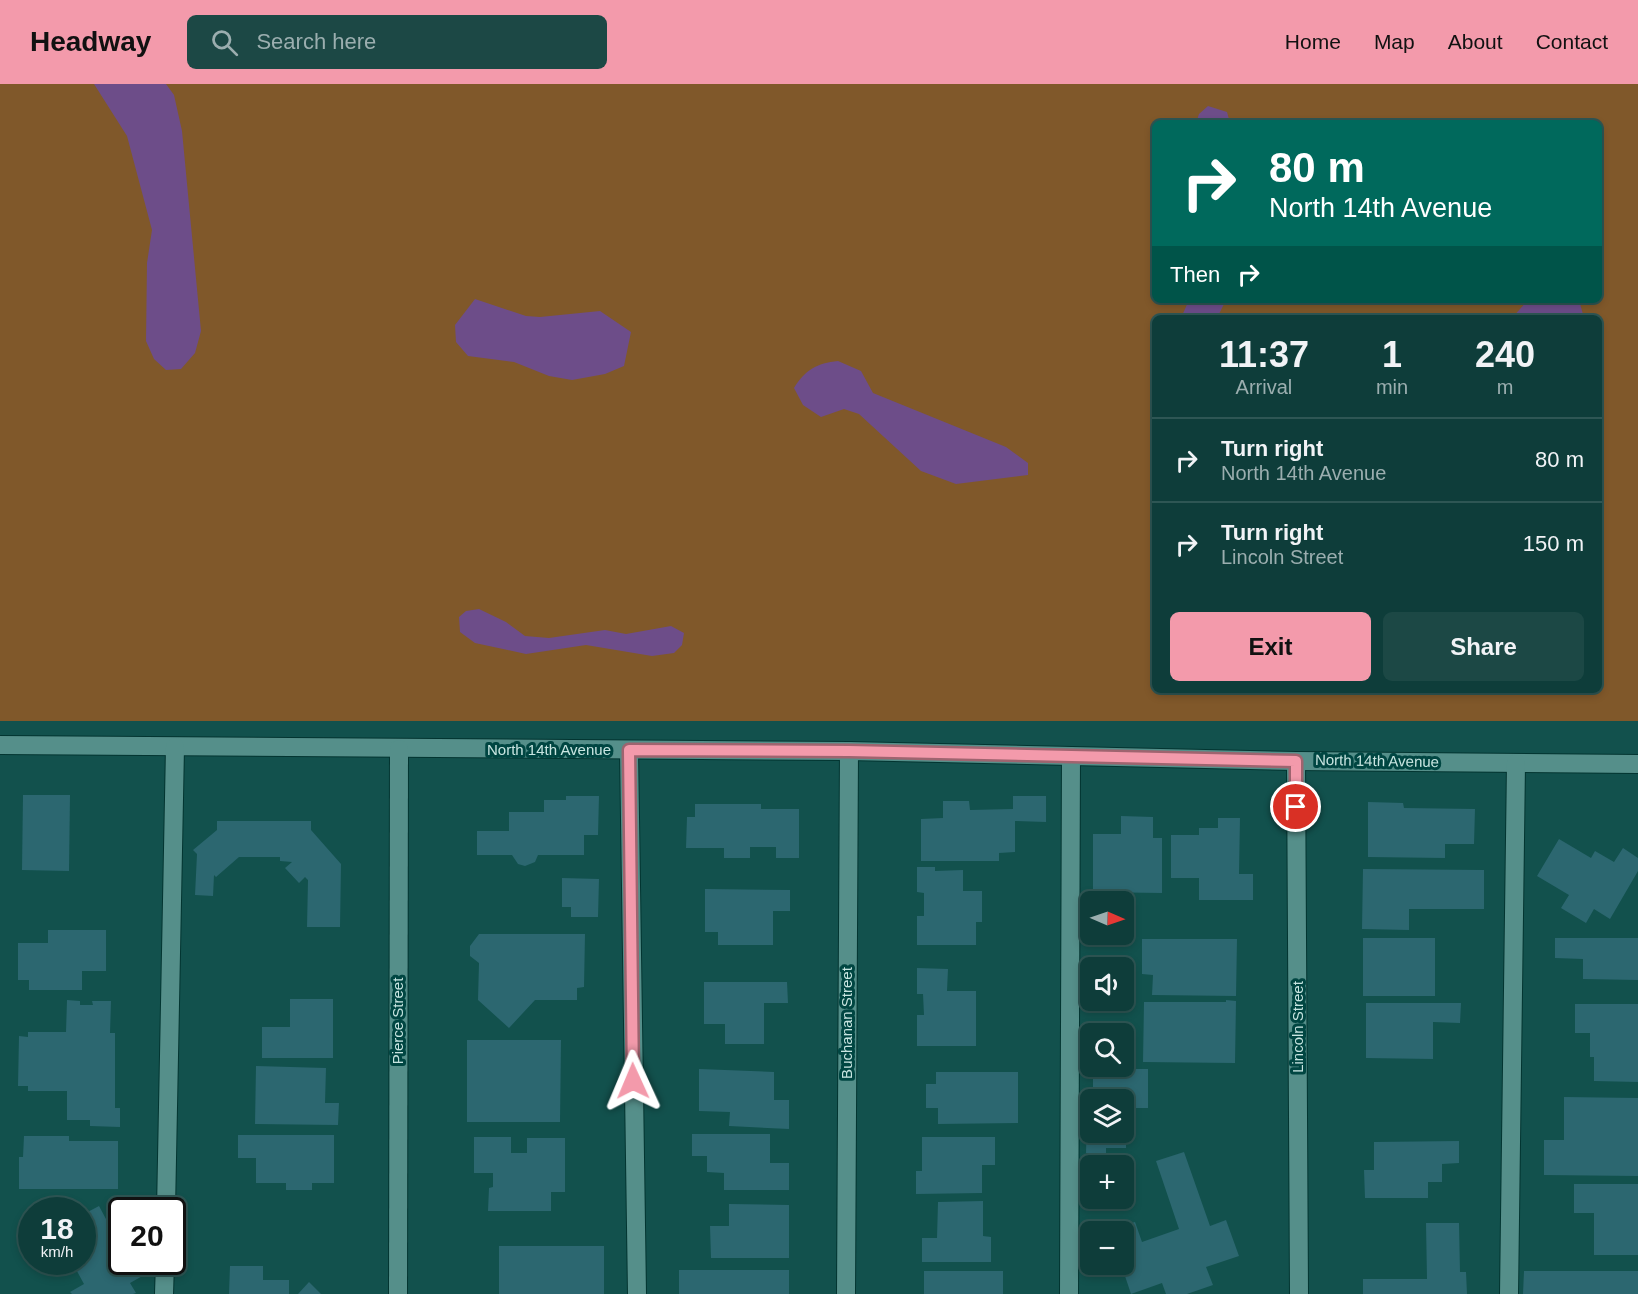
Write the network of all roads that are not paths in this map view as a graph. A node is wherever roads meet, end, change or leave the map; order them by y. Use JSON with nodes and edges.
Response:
{"nodes":[{"id":1,"x":0,"y":745,"type":"edge"},
{"id":2,"x":175,"y":747,"type":"junction"},
{"id":3,"x":399,"y":749,"type":"junction"},
{"id":4,"x":629,"y":750,"type":"junction"},
{"id":5,"x":849,"y":751,"type":"junction"},
{"id":6,"x":1071,"y":756,"type":"junction"},
{"id":7,"x":1296,"y":761,"type":"junction"},
{"id":8,"x":1516,"y":763,"type":"junction"},
{"id":9,"x":1638,"y":764,"type":"edge"},
{"id":10,"x":166,"y":1197,"type":"edge"},
{"id":11,"x":165,"y":1275,"type":"edge"},
{"id":12,"x":164,"y":1294,"type":"edge"},
{"id":13,"x":398,"y":1294,"type":"edge"},
{"id":14,"x":637,"y":1294,"type":"edge"},
{"id":15,"x":846,"y":1294,"type":"edge"},
{"id":16,"x":1069,"y":1294,"type":"edge"},
{"id":17,"x":1299,"y":1294,"type":"edge"},
{"id":18,"x":1509,"y":1294,"type":"edge"}],
"edges":[{"from":1,"to":2,"type":"street","name":"North 14th Avenue"},
{"from":2,"to":3,"type":"street","name":"North 14th Avenue"},
{"from":2,"to":10,"type":"street"},
{"from":3,"to":4,"type":"street","name":"North 14th Avenue"},
{"from":3,"to":13,"type":"street","name":"Pierce Street"},
{"from":4,"to":5,"type":"street","name":"North 14th Avenue"},
{"from":4,"to":14,"type":"street"},
{"from":5,"to":6,"type":"street","name":"North 14th Avenue"},
{"from":5,"to":15,"type":"street","name":"Buchanan Street"},
{"from":6,"to":7,"type":"street","name":"North 14th Avenue"},
{"from":6,"to":16,"type":"street"},
{"from":7,"to":8,"type":"street","name":"North 14th Avenue"},
{"from":7,"to":17,"type":"street","name":"Lincoln Street"},
{"from":8,"to":9,"type":"street","name":"North 14th Avenue"},
{"from":8,"to":18,"type":"street"},
{"from":11,"to":12,"type":"street"}]}
